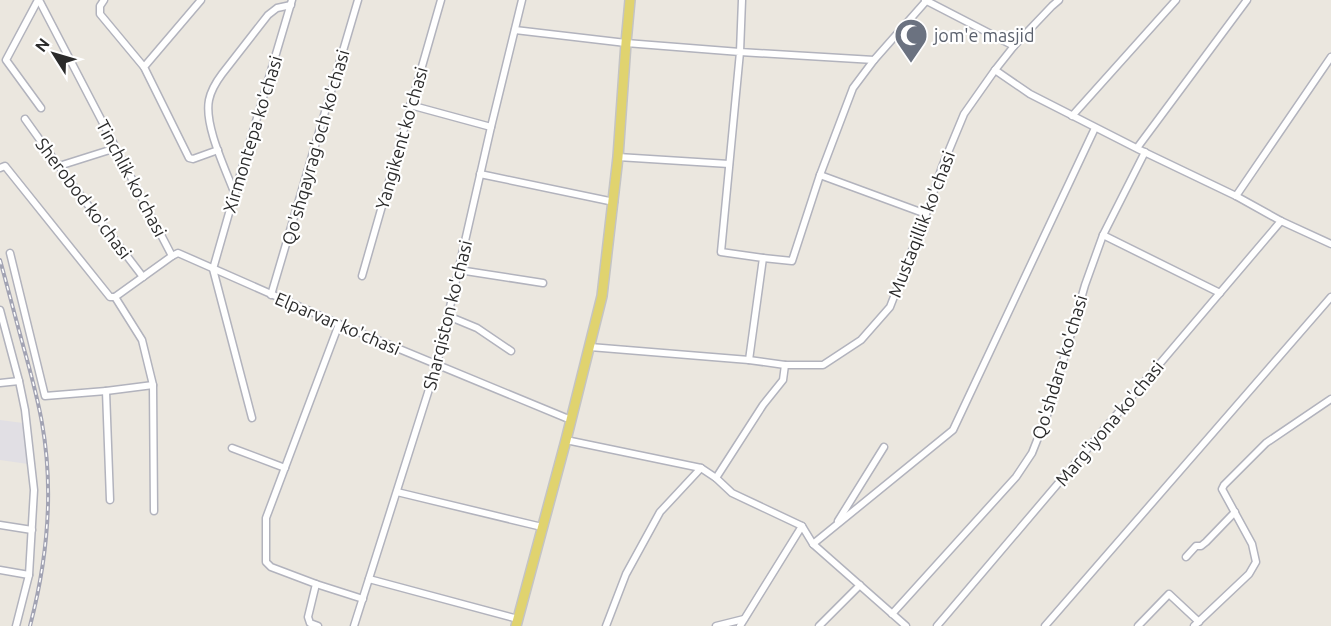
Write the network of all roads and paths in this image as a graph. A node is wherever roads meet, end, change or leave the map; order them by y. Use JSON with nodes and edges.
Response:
{"nodes":[{"id":1,"x":38,"y":0,"type":"edge"},
{"id":2,"x":104,"y":0,"type":"edge"},
{"id":3,"x":201,"y":0,"type":"edge"},
{"id":4,"x":358,"y":0,"type":"edge"},
{"id":5,"x":441,"y":0,"type":"edge"},
{"id":6,"x":522,"y":0,"type":"edge"},
{"id":7,"x":630,"y":0,"type":"edge"},
{"id":8,"x":742,"y":0,"type":"edge"},
{"id":9,"x":926,"y":0,"type":"edge"},
{"id":10,"x":1059,"y":0,"type":"edge"},
{"id":11,"x":1176,"y":0,"type":"edge"},
{"id":12,"x":1247,"y":0,"type":"edge"},
{"id":13,"x":292,"y":2,"type":"edge"},
{"id":14,"x":515,"y":30,"type":"junction"},
{"id":15,"x":626,"y":43,"type":"junction"},
{"id":16,"x":1014,"y":46,"type":"junction"},
{"id":17,"x":740,"y":52,"type":"junction"},
{"id":18,"x":0,"y":55,"type":"edge"},
{"id":19,"x":8,"y":56,"type":"junction"},
{"id":20,"x":1331,"y":57,"type":"edge"},
{"id":21,"x":874,"y":60,"type":"junction"},
{"id":22,"x":144,"y":67,"type":"junction"},
{"id":23,"x":995,"y":70,"type":"junction"},
{"id":24,"x":410,"y":105,"type":"junction"},
{"id":25,"x":41,"y":108,"type":"dead end"},
{"id":26,"x":1072,"y":116,"type":"junction"},
{"id":27,"x":25,"y":119,"type":"dead end"},
{"id":28,"x":491,"y":127,"type":"junction"},
{"id":29,"x":1095,"y":128,"type":"junction"},
{"id":30,"x":116,"y":148,"type":"junction"},
{"id":31,"x":1137,"y":148,"type":"junction"},
{"id":32,"x":218,"y":150,"type":"junction"},
{"id":33,"x":1145,"y":152,"type":"junction"},
{"id":34,"x":618,"y":158,"type":"junction"},
{"id":35,"x":729,"y":164,"type":"junction"},
{"id":36,"x":59,"y":166,"type":"junction"},
{"id":37,"x":0,"y":168,"type":"edge"},
{"id":38,"x":480,"y":174,"type":"junction"},
{"id":39,"x":820,"y":175,"type":"junction"},
{"id":40,"x":235,"y":192,"type":"junction"},
{"id":41,"x":1236,"y":196,"type":"junction"},
{"id":42,"x":614,"y":201,"type":"junction"},
{"id":43,"x":926,"y":214,"type":"junction"},
{"id":44,"x":1281,"y":221,"type":"junction"},
{"id":45,"x":1104,"y":235,"type":"junction"},
{"id":46,"x":1331,"y":244,"type":"edge"},
{"id":47,"x":10,"y":253,"type":"dead end"},
{"id":48,"x":172,"y":256,"type":"junction"},
{"id":49,"x":763,"y":258,"type":"junction"},
{"id":50,"x":213,"y":269,"type":"junction"},
{"id":51,"x":459,"y":270,"type":"junction"},
{"id":52,"x":363,"y":276,"type":"dead end"},
{"id":53,"x":143,"y":277,"type":"junction"},
{"id":54,"x":543,"y":283,"type":"dead end"},
{"id":55,"x":1220,"y":293,"type":"junction"},
{"id":56,"x":271,"y":295,"type":"junction"},
{"id":57,"x":115,"y":297,"type":"junction"},
{"id":58,"x":1331,"y":297,"type":"edge"},
{"id":59,"x":0,"y":310,"type":"edge"},
{"id":60,"x":448,"y":316,"type":"junction"},
{"id":61,"x":2,"y":323,"type":"edge"},
{"id":62,"x":339,"y":324,"type":"junction"},
{"id":63,"x":590,"y":347,"type":"junction"},
{"id":64,"x":511,"y":351,"type":"dead end"},
{"id":65,"x":749,"y":360,"type":"junction"},
{"id":66,"x":437,"y":364,"type":"junction"},
{"id":67,"x":785,"y":365,"type":"junction"},
{"id":68,"x":19,"y":381,"type":"junction"},
{"id":69,"x":0,"y":383,"type":"edge"},
{"id":70,"x":153,"y":385,"type":"junction"},
{"id":71,"x":106,"y":391,"type":"junction"},
{"id":72,"x":1331,"y":399,"type":"edge"},
{"id":73,"x":252,"y":418,"type":"dead end"},
{"id":74,"x":571,"y":420,"type":"junction"},
{"id":75,"x":566,"y":440,"type":"junction"},
{"id":76,"x":884,"y":447,"type":"dead end"},
{"id":77,"x":232,"y":448,"type":"dead end"},
{"id":78,"x":285,"y":468,"type":"junction"},
{"id":79,"x":701,"y":468,"type":"junction"},
{"id":80,"x":716,"y":478,"type":"junction"},
{"id":81,"x":397,"y":492,"type":"junction"},
{"id":82,"x":110,"y":500,"type":"dead end"},
{"id":83,"x":154,"y":511,"type":"dead end"},
{"id":84,"x":1235,"y":512,"type":"junction"},
{"id":85,"x":0,"y":525,"type":"edge"},
{"id":86,"x":802,"y":526,"type":"junction"},
{"id":87,"x":834,"y":526,"type":"junction"},
{"id":88,"x":542,"y":527,"type":"junction"},
{"id":89,"x":32,"y":530,"type":"junction"},
{"id":90,"x":813,"y":544,"type":"junction"},
{"id":91,"x":1186,"y":557,"type":"dead end"},
{"id":92,"x":0,"y":570,"type":"edge"},
{"id":93,"x":28,"y":575,"type":"junction"},
{"id":94,"x":369,"y":579,"type":"junction"},
{"id":95,"x":316,"y":584,"type":"junction"},
{"id":96,"x":860,"y":585,"type":"junction"},
{"id":97,"x":363,"y":599,"type":"junction"},
{"id":98,"x":892,"y":614,"type":"junction"},
{"id":99,"x":744,"y":619,"type":"junction"},
{"id":100,"x":517,"y":622,"type":"edge"},
{"id":101,"x":1197,"y":624,"type":"edge"},
{"id":102,"x":16,"y":626,"type":"edge"},
{"id":103,"x":318,"y":626,"type":"edge"},
{"id":104,"x":354,"y":626,"type":"edge"},
{"id":105,"x":606,"y":626,"type":"edge"},
{"id":106,"x":716,"y":626,"type":"edge"},
{"id":107,"x":740,"y":626,"type":"edge"},
{"id":108,"x":819,"y":626,"type":"edge"},
{"id":109,"x":906,"y":626,"type":"edge"},
{"id":110,"x":937,"y":626,"type":"edge"},
{"id":111,"x":1045,"y":626,"type":"edge"},
{"id":112,"x":1138,"y":626,"type":"edge"}],
"edges":[{"from":1,"to":19,"type":"street","name":"Tinchlik ko'chasi"},
{"from":1,"to":30,"type":"street","name":"Tinchlik ko'chasi"},
{"from":2,"to":22,"type":"street"},
{"from":3,"to":22,"type":"street"},
{"from":4,"to":56,"type":"street","name":"Qo'shqayrag'och ko'chasi"},
{"from":5,"to":24,"type":"street","name":"Yangikent ko'chasi"},
{"from":6,"to":14,"type":"street","name":"Sharqiston ko'chasi"},
{"from":7,"to":15,"type":"main road"},
{"from":8,"to":17,"type":"street"},
{"from":9,"to":16,"type":"street"},
{"from":9,"to":21,"type":"street"},
{"from":10,"to":16,"type":"street","name":"Mustaqillik ko'chasi"},
{"from":11,"to":26,"type":"street"},
{"from":12,"to":31,"type":"street"},
{"from":13,"to":32,"type":"street"},
{"from":13,"to":40,"type":"street","name":"Xirmontepa ko'chasi"},
{"from":14,"to":15,"type":"street"},
{"from":14,"to":28,"type":"street","name":"Sharqiston ko'chasi"},
{"from":15,"to":17,"type":"street"},
{"from":15,"to":34,"type":"main road"},
{"from":16,"to":23,"type":"street","name":"Mustaqillik ko'chasi"},
{"from":17,"to":21,"type":"street"},
{"from":17,"to":35,"type":"street"},
{"from":18,"to":19,"type":"street"},
{"from":19,"to":25,"type":"street"},
{"from":20,"to":41,"type":"street"},
{"from":21,"to":39,"type":"street"},
{"from":22,"to":32,"type":"street"},
{"from":23,"to":26,"type":"street"},
{"from":23,"to":43,"type":"street","name":"Mustaqillik ko'chasi"},
{"from":24,"to":28,"type":"street"},
{"from":24,"to":52,"type":"street","name":"Yangikent ko'chasi"},
{"from":26,"to":29,"type":"street"},
{"from":27,"to":36,"type":"street","name":"Sherobod ko'chasi"},
{"from":28,"to":38,"type":"street","name":"Sharqiston ko'chasi"},
{"from":29,"to":31,"type":"street"},
{"from":29,"to":87,"type":"street"},
{"from":30,"to":36,"type":"street"},
{"from":30,"to":48,"type":"street","name":"Tinchlik ko'chasi"},
{"from":31,"to":33,"type":"street"},
{"from":32,"to":40,"type":"street"},
{"from":33,"to":41,"type":"street"},
{"from":33,"to":45,"type":"street","name":"Qo'shdara ko'chasi"},
{"from":34,"to":35,"type":"street"},
{"from":34,"to":42,"type":"main road"},
{"from":35,"to":49,"type":"street"},
{"from":36,"to":53,"type":"street","name":"Sherobod ko'chasi"},
{"from":37,"to":57,"type":"street"},
{"from":38,"to":42,"type":"street"},
{"from":38,"to":51,"type":"street","name":"Sharqiston ko'chasi"},
{"from":39,"to":43,"type":"street"},
{"from":39,"to":49,"type":"street"},
{"from":40,"to":50,"type":"street","name":"Xirmontepa ko'chasi"},
{"from":41,"to":44,"type":"street"},
{"from":42,"to":63,"type":"main road"},
{"from":43,"to":67,"type":"street","name":"Mustaqillik ko'chasi"},
{"from":44,"to":46,"type":"street"},
{"from":44,"to":55,"type":"street","name":"Marg'iyona ko'chasi"},
{"from":45,"to":55,"type":"street"},
{"from":45,"to":98,"type":"street","name":"Qo'shdara ko'chasi"},
{"from":47,"to":71,"type":"street"},
{"from":48,"to":50,"type":"street","name":"Elparvar ko'chasi"},
{"from":48,"to":53,"type":"street","name":"Tinchlik ko'chasi"},
{"from":49,"to":65,"type":"street"},
{"from":50,"to":56,"type":"street","name":"Elparvar ko'chasi"},
{"from":50,"to":73,"type":"street"},
{"from":51,"to":54,"type":"street"},
{"from":51,"to":60,"type":"street","name":"Sharqiston ko'chasi"},
{"from":53,"to":57,"type":"street","name":"Tinchlik ko'chasi"},
{"from":55,"to":110,"type":"street","name":"Marg'iyona ko'chasi"},
{"from":56,"to":62,"type":"street","name":"Elparvar ko'chasi"},
{"from":57,"to":70,"type":"street"},
{"from":58,"to":111,"type":"street"},
{"from":59,"to":61,"type":"street"},
{"from":60,"to":64,"type":"street"},
{"from":60,"to":66,"type":"street","name":"Sharqiston ko'chasi"},
{"from":61,"to":68,"type":"street"},
{"from":62,"to":66,"type":"street","name":"Elparvar ko'chasi"},
{"from":62,"to":78,"type":"street"},
{"from":63,"to":65,"type":"street","name":"Mustaqillik ko'chasi"},
{"from":63,"to":74,"type":"main road"},
{"from":65,"to":67,"type":"street","name":"Mustaqillik ko'chasi"},
{"from":66,"to":74,"type":"street","name":"Elparvar ko'chasi"},
{"from":66,"to":81,"type":"street","name":"Sharqiston ko'chasi"},
{"from":67,"to":80,"type":"street"},
{"from":68,"to":69,"type":"street"},
{"from":68,"to":89,"type":"street"},
{"from":70,"to":71,"type":"street"},
{"from":70,"to":83,"type":"street"},
{"from":71,"to":82,"type":"street"},
{"from":72,"to":84,"type":"street"},
{"from":74,"to":75,"type":"main road"},
{"from":75,"to":79,"type":"street"},
{"from":75,"to":88,"type":"main road"},
{"from":76,"to":87,"type":"street"},
{"from":77,"to":78,"type":"street"},
{"from":78,"to":95,"type":"street"},
{"from":79,"to":80,"type":"street"},
{"from":79,"to":105,"type":"street"},
{"from":80,"to":86,"type":"street"},
{"from":81,"to":88,"type":"street"},
{"from":81,"to":94,"type":"street","name":"Sharqiston ko'chasi"},
{"from":84,"to":91,"type":"street"},
{"from":84,"to":101,"type":"street"},
{"from":85,"to":89,"type":"street"},
{"from":86,"to":90,"type":"street"},
{"from":86,"to":99,"type":"street"},
{"from":87,"to":90,"type":"street"},
{"from":88,"to":100,"type":"main road"},
{"from":89,"to":93,"type":"street"},
{"from":90,"to":96,"type":"street"},
{"from":92,"to":93,"type":"street"},
{"from":93,"to":102,"type":"street"},
{"from":94,"to":97,"type":"street","name":"Sharqiston ko'chasi"},
{"from":94,"to":100,"type":"street"},
{"from":95,"to":97,"type":"street"},
{"from":95,"to":103,"type":"street"},
{"from":96,"to":98,"type":"street"},
{"from":96,"to":108,"type":"street"},
{"from":97,"to":104,"type":"street","name":"Sharqiston ko'chasi"},
{"from":98,"to":109,"type":"street"},
{"from":99,"to":106,"type":"street"},
{"from":99,"to":107,"type":"street"},
{"from":101,"to":112,"type":"street"}]}
